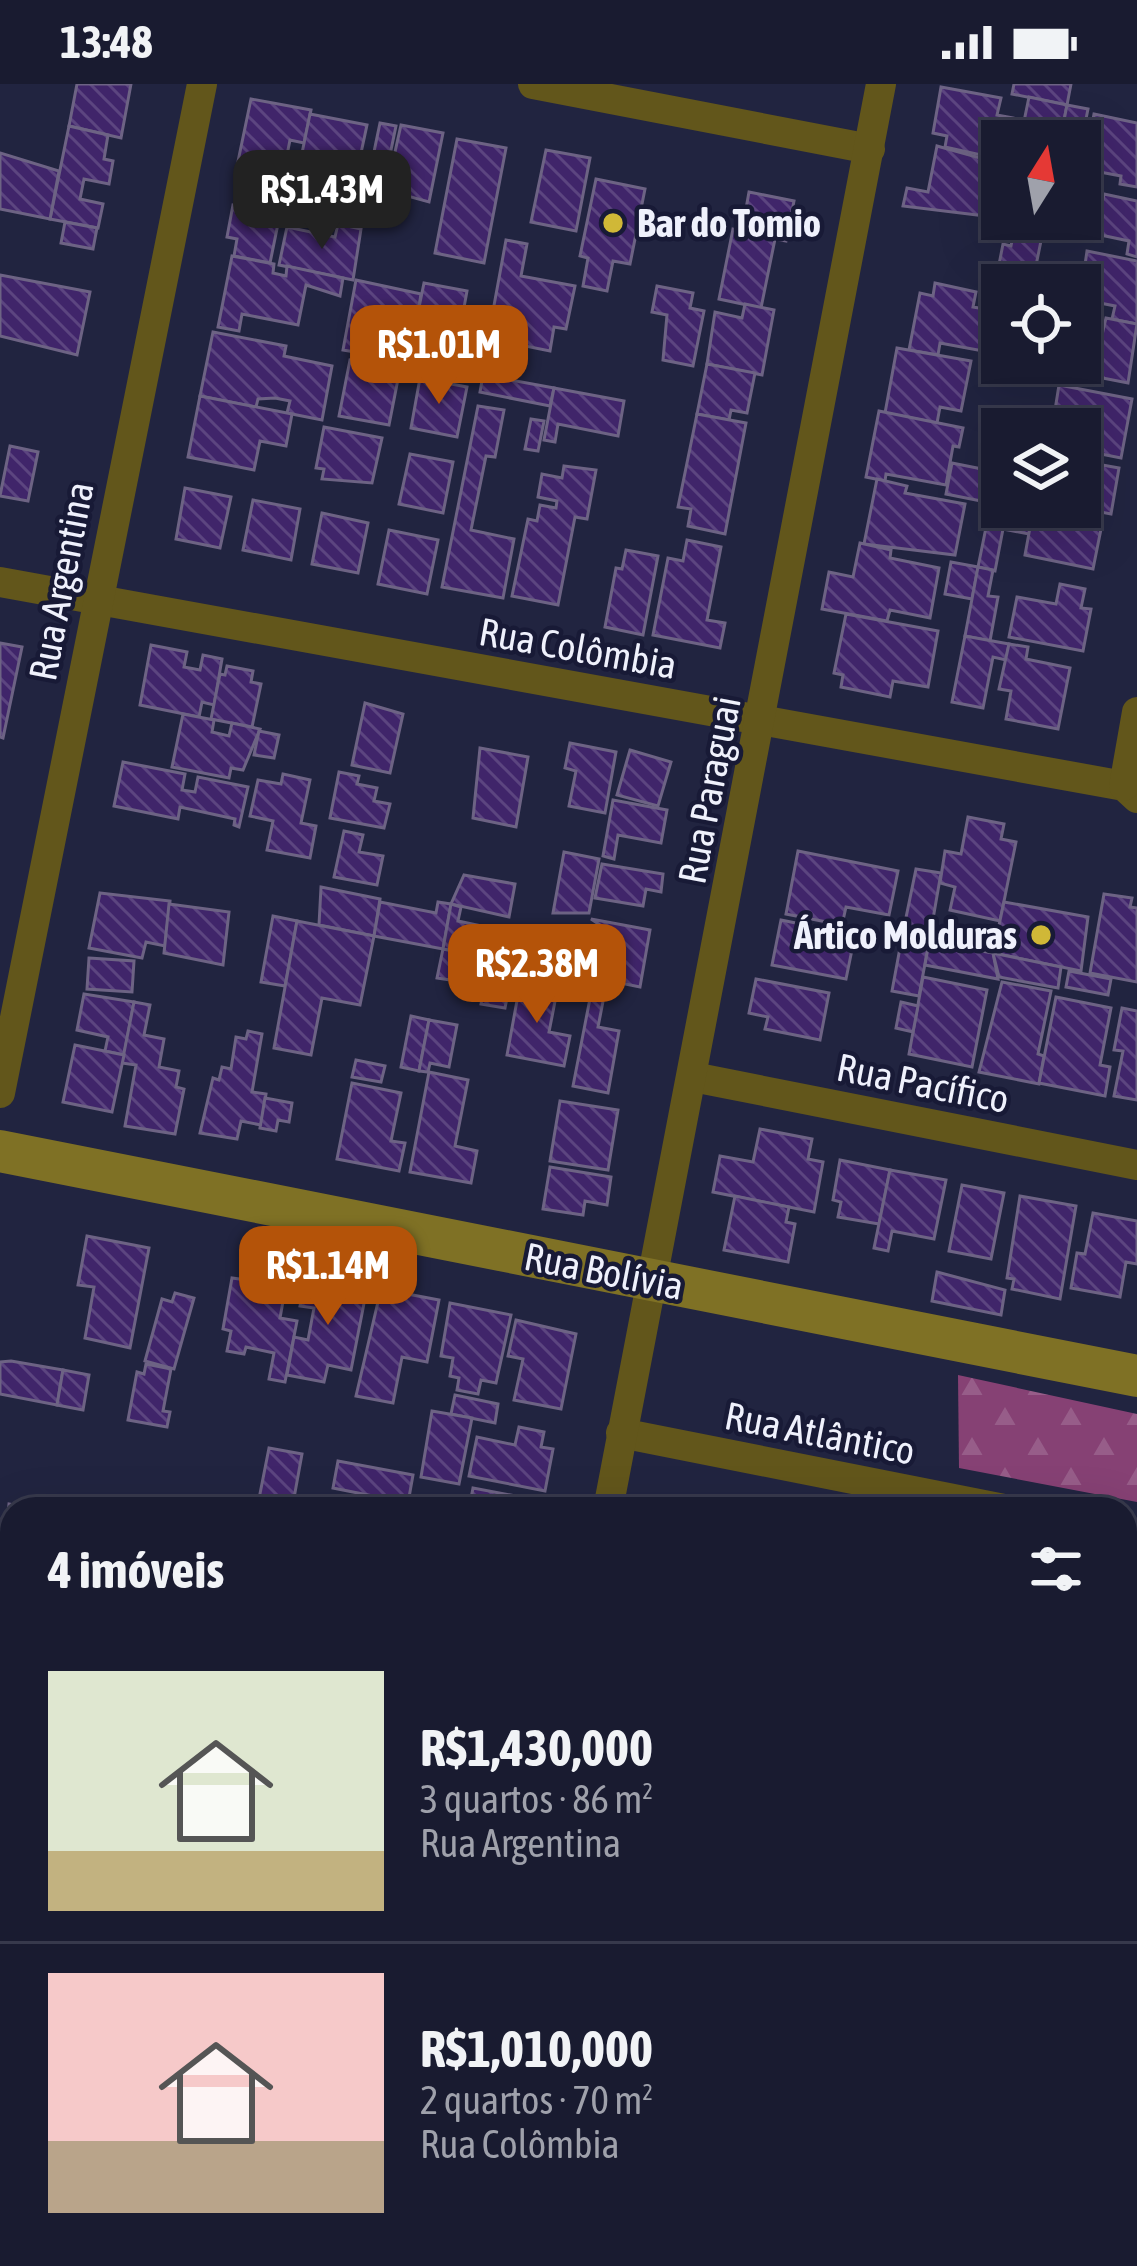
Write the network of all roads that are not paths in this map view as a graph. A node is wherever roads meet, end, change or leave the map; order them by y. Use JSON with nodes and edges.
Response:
{"nodes":[{"id":1,"x":202,"y":84,"type":"edge"},
{"id":2,"x":533,"y":84,"type":"edge"},
{"id":3,"x":881,"y":84,"type":"edge"},
{"id":4,"x":870,"y":149,"type":"junction"},
{"id":5,"x":0,"y":582,"type":"edge"},
{"id":6,"x":97,"y":601,"type":"junction"},
{"id":7,"x":1137,"y":712,"type":"edge"},
{"id":8,"x":763,"y":721,"type":"junction"},
{"id":9,"x":1131,"y":792,"type":"edge"},
{"id":10,"x":693,"y":1077,"type":"junction"},
{"id":11,"x":0,"y":1093,"type":"edge"},
{"id":12,"x":0,"y":1151,"type":"edge"},
{"id":13,"x":1137,"y":1165,"type":"edge"},
{"id":14,"x":654,"y":1282,"type":"junction"},
{"id":15,"x":1137,"y":1376,"type":"edge"},
{"id":16,"x":621,"y":1433,"type":"junction"},
{"id":17,"x":610,"y":1497,"type":"edge"},
{"id":18,"x":944,"y":1497,"type":"edge"}],
"edges":[{"from":1,"to":6,"type":"street","name":"Rua Argentina"},
{"from":2,"to":4,"type":"street"},
{"from":3,"to":4,"type":"street","name":"Rua Paraguai"},
{"from":4,"to":8,"type":"street","name":"Rua Paraguai"},
{"from":5,"to":6,"type":"street","name":"Rua Colômbia"},
{"from":6,"to":8,"type":"street","name":"Rua Colômbia"},
{"from":6,"to":11,"type":"street","name":"Rua Argentina"},
{"from":7,"to":9,"type":"street"},
{"from":8,"to":9,"type":"street","name":"Rua Colômbia"},
{"from":8,"to":10,"type":"street","name":"Rua Paraguai"},
{"from":10,"to":13,"type":"street","name":"Rua Pacífico"},
{"from":10,"to":14,"type":"street","name":"Rua Paraguai"},
{"from":12,"to":14,"type":"street","name":"Rua Bolívia"},
{"from":14,"to":15,"type":"street","name":"Rua Bolívia"},
{"from":14,"to":16,"type":"street","name":"Rua Paraguai"},
{"from":16,"to":17,"type":"street","name":"Rua Paraguai"},
{"from":16,"to":18,"type":"street","name":"Rua Atlântico"}]}
